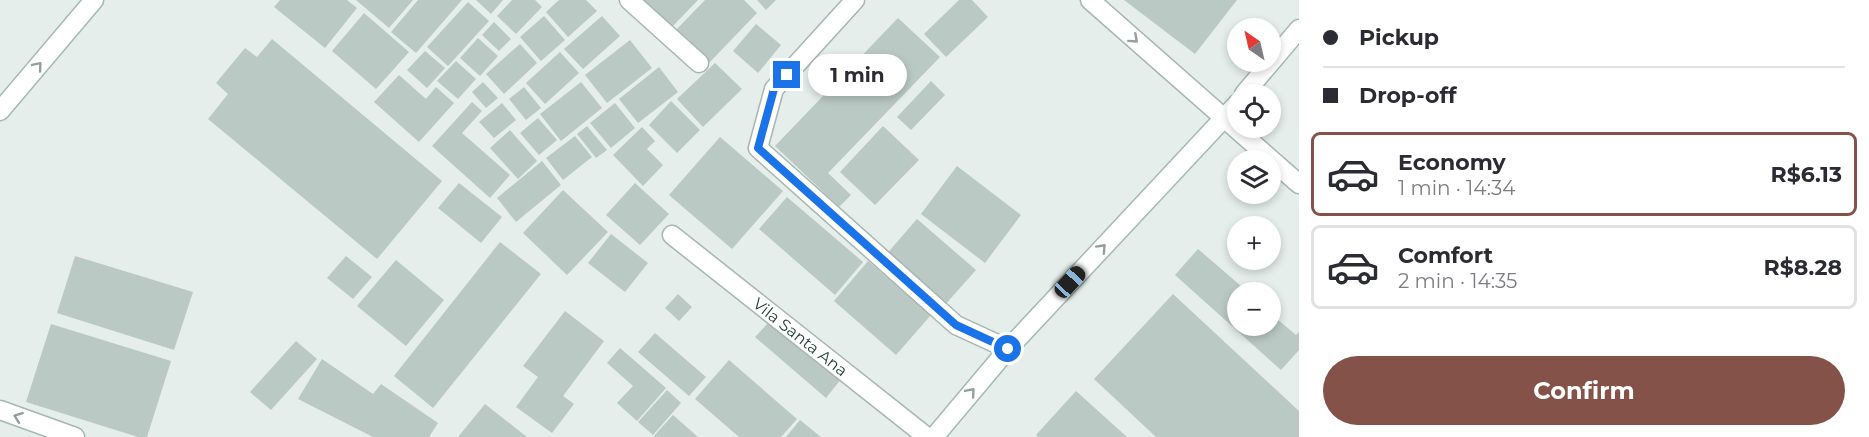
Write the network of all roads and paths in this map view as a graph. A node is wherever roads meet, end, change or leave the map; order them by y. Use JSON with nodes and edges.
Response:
{"nodes":[{"id":1,"x":94,"y":0,"type":"edge"},
{"id":2,"x":629,"y":0,"type":"edge"},
{"id":3,"x":855,"y":0,"type":"edge"},
{"id":4,"x":1090,"y":0,"type":"edge"},
{"id":5,"x":1299,"y":29,"type":"edge"},
{"id":6,"x":699,"y":63,"type":"dead end"},
{"id":7,"x":1252,"y":84,"type":"edge"},
{"id":8,"x":0,"y":111,"type":"edge"},
{"id":9,"x":1227,"y":116,"type":"edge"},
{"id":10,"x":1225,"y":118,"type":"junction"},
{"id":11,"x":1299,"y":184,"type":"edge"},
{"id":12,"x":672,"y":235,"type":"dead end"},
{"id":13,"x":1008,"y":349,"type":"junction"},
{"id":14,"x":0,"y":410,"type":"edge"},
{"id":15,"x":75,"y":437,"type":"edge"},
{"id":16,"x":927,"y":437,"type":"edge"},
{"id":17,"x":934,"y":437,"type":"edge"}],
"edges":[{"from":8,"to":1,"type":"street","one_way":true},
{"from":2,"to":6,"type":"street"},
{"from":3,"to":13,"type":"street"},
{"from":4,"to":10,"type":"street","one_way":true},
{"from":5,"to":7,"type":"street"},
{"from":9,"to":10,"type":"street"},
{"from":10,"to":11,"type":"street"},
{"from":13,"to":10,"type":"street","one_way":true},
{"from":12,"to":16,"type":"street","name":"Vila Santa Ana"},
{"from":17,"to":13,"type":"street","one_way":true},
{"from":15,"to":14,"type":"street","one_way":true}]}
